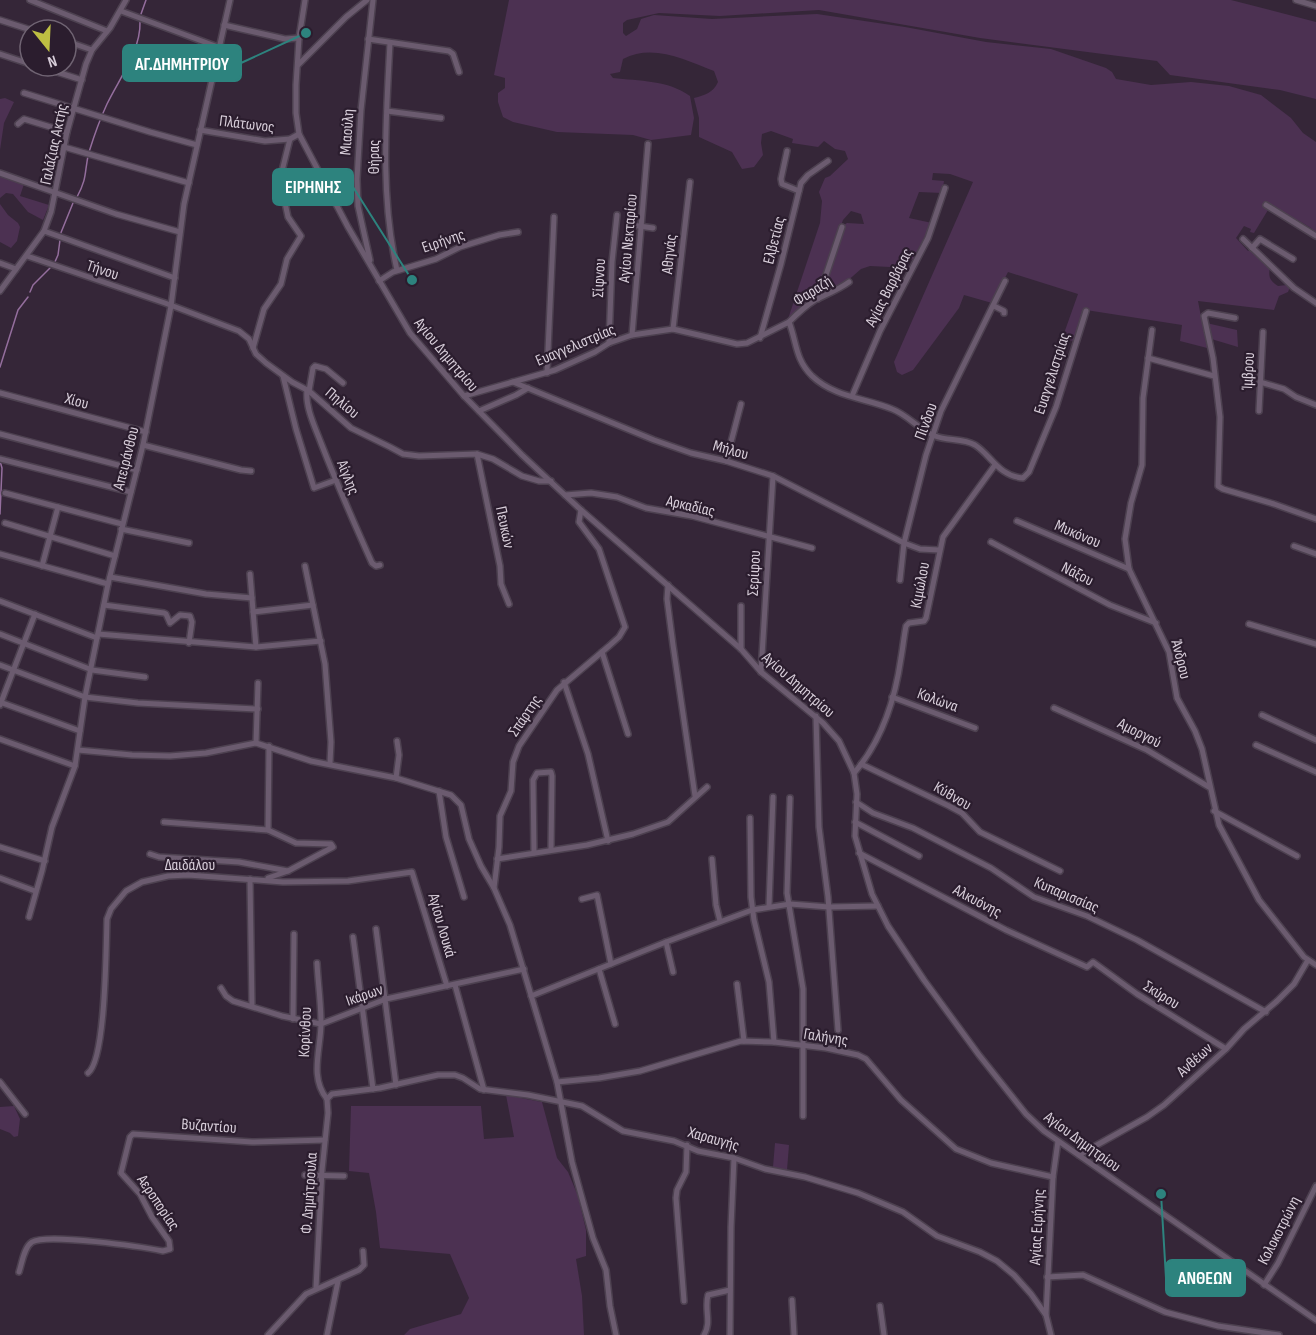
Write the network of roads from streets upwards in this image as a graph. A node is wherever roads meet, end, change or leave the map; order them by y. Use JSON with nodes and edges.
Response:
{"nodes":[{"id":1,"x":30,"y":0,"type":"edge"},
{"id":2,"x":126,"y":0,"type":"edge"},
{"id":3,"x":230,"y":0,"type":"edge"},
{"id":4,"x":305,"y":0,"type":"edge"},
{"id":5,"x":367,"y":0,"type":"edge"},
{"id":6,"x":373,"y":0,"type":"edge"},
{"id":7,"x":1296,"y":0,"type":"edge"},
{"id":8,"x":1316,"y":6,"type":"edge"},
{"id":9,"x":121,"y":11,"type":"junction"},
{"id":10,"x":0,"y":20,"type":"edge"},
{"id":11,"x":224,"y":25,"type":"junction"},
{"id":12,"x":18,"y":26,"type":"edge"},
{"id":13,"x":107,"y":31,"type":"junction"},
{"id":14,"x":299,"y":38,"type":"junction"},
{"id":15,"x":368,"y":39,"type":"junction"},
{"id":16,"x":390,"y":43,"type":"junction"},
{"id":17,"x":78,"y":45,"type":"edge"},
{"id":18,"x":218,"y":47,"type":"junction"},
{"id":19,"x":92,"y":50,"type":"junction"},
{"id":20,"x":0,"y":54,"type":"edge"},
{"id":21,"x":18,"y":60,"type":"edge"},
{"id":22,"x":297,"y":67,"type":"junction"},
{"id":23,"x":459,"y":72,"type":"dead end"},
{"id":24,"x":76,"y":78,"type":"edge"},
{"id":25,"x":82,"y":80,"type":"junction"},
{"id":26,"x":24,"y":93,"type":"dead end"},
{"id":27,"x":74,"y":108,"type":"junction"},
{"id":28,"x":387,"y":111,"type":"junction"},
{"id":29,"x":441,"y":118,"type":"dead end"},
{"id":30,"x":18,"y":124,"type":"dead end"},
{"id":31,"x":200,"y":130,"type":"junction"},
{"id":32,"x":67,"y":132,"type":"junction"},
{"id":33,"x":299,"y":134,"type":"junction"},
{"id":34,"x":290,"y":139,"type":"junction"},
{"id":35,"x":648,"y":144,"type":"dead end"},
{"id":36,"x":197,"y":145,"type":"junction"},
{"id":37,"x":64,"y":147,"type":"junction"},
{"id":38,"x":787,"y":151,"type":"dead end"},
{"id":39,"x":828,"y":161,"type":"dead end"},
{"id":40,"x":0,"y":173,"type":"edge"},
{"id":41,"x":690,"y":182,"type":"dead end"},
{"id":42,"x":189,"y":183,"type":"junction"},
{"id":43,"x":945,"y":188,"type":"dead end"},
{"id":44,"x":799,"y":191,"type":"junction"},
{"id":45,"x":56,"y":194,"type":"junction"},
{"id":46,"x":1266,"y":205,"type":"dead end"},
{"id":47,"x":617,"y":215,"type":"dead end"},
{"id":48,"x":554,"y":217,"type":"dead end"},
{"id":49,"x":632,"y":225,"type":"dead end"},
{"id":50,"x":642,"y":226,"type":"junction"},
{"id":51,"x":842,"y":227,"type":"dead end"},
{"id":52,"x":653,"y":228,"type":"dead end"},
{"id":53,"x":44,"y":231,"type":"junction"},
{"id":54,"x":180,"y":232,"type":"junction"},
{"id":55,"x":518,"y":232,"type":"dead end"},
{"id":56,"x":1316,"y":236,"type":"edge"},
{"id":57,"x":1243,"y":239,"type":"dead end"},
{"id":58,"x":1252,"y":248,"type":"junction"},
{"id":59,"x":27,"y":256,"type":"junction"},
{"id":60,"x":1293,"y":260,"type":"dead end"},
{"id":61,"x":0,"y":263,"type":"edge"},
{"id":62,"x":371,"y":265,"type":"junction"},
{"id":63,"x":16,"y":269,"type":"junction"},
{"id":64,"x":397,"y":270,"type":"junction"},
{"id":65,"x":176,"y":278,"type":"junction"},
{"id":66,"x":379,"y":281,"type":"junction"},
{"id":67,"x":1005,"y":281,"type":"dead end"},
{"id":68,"x":849,"y":282,"type":"dead end"},
{"id":69,"x":0,"y":291,"type":"edge"},
{"id":70,"x":818,"y":299,"type":"junction"},
{"id":71,"x":1316,"y":303,"type":"edge"},
{"id":72,"x":171,"y":306,"type":"junction"},
{"id":73,"x":994,"y":306,"type":"junction"},
{"id":74,"x":1086,"y":311,"type":"dead end"},
{"id":75,"x":1004,"y":313,"type":"dead end"},
{"id":76,"x":1235,"y":318,"type":"dead end"},
{"id":77,"x":789,"y":322,"type":"junction"},
{"id":78,"x":673,"y":329,"type":"junction"},
{"id":79,"x":1152,"y":330,"type":"dead end"},
{"id":80,"x":1263,"y":332,"type":"dead end"},
{"id":81,"x":632,"y":335,"type":"junction"},
{"id":82,"x":759,"y":338,"type":"junction"},
{"id":83,"x":609,"y":343,"type":"junction"},
{"id":84,"x":254,"y":348,"type":"junction"},
{"id":85,"x":1148,"y":358,"type":"junction"},
{"id":86,"x":547,"y":373,"type":"junction"},
{"id":87,"x":283,"y":376,"type":"junction"},
{"id":88,"x":1214,"y":376,"type":"junction"},
{"id":89,"x":513,"y":382,"type":"junction"},
{"id":90,"x":1260,"y":382,"type":"junction"},
{"id":91,"x":344,"y":383,"type":"dead end"},
{"id":92,"x":528,"y":388,"type":"junction"},
{"id":93,"x":308,"y":390,"type":"junction"},
{"id":94,"x":0,"y":393,"type":"edge"},
{"id":95,"x":464,"y":396,"type":"junction"},
{"id":96,"x":852,"y":396,"type":"junction"},
{"id":97,"x":741,"y":404,"type":"dead end"},
{"id":98,"x":1316,"y":405,"type":"edge"},
{"id":99,"x":479,"y":411,"type":"junction"},
{"id":100,"x":1258,"y":411,"type":"dead end"},
{"id":101,"x":146,"y":432,"type":"junction"},
{"id":102,"x":0,"y":434,"type":"edge"},
{"id":103,"x":933,"y":435,"type":"junction"},
{"id":104,"x":143,"y":445,"type":"junction"},
{"id":105,"x":477,"y":453,"type":"junction"},
{"id":106,"x":0,"y":459,"type":"edge"},
{"id":107,"x":726,"y":461,"type":"junction"},
{"id":108,"x":995,"y":465,"type":"junction"},
{"id":109,"x":137,"y":470,"type":"junction"},
{"id":110,"x":251,"y":471,"type":"dead end"},
{"id":111,"x":773,"y":476,"type":"junction"},
{"id":112,"x":336,"y":480,"type":"junction"},
{"id":113,"x":551,"y":481,"type":"junction"},
{"id":114,"x":131,"y":492,"type":"junction"},
{"id":115,"x":5,"y":493,"type":"dead end"},
{"id":116,"x":565,"y":495,"type":"junction"},
{"id":117,"x":58,"y":507,"type":"junction"},
{"id":118,"x":581,"y":510,"type":"junction"},
{"id":119,"x":1316,"y":519,"type":"edge"},
{"id":120,"x":1017,"y":521,"type":"dead end"},
{"id":121,"x":5,"y":523,"type":"dead end"},
{"id":122,"x":122,"y":527,"type":"junction"},
{"id":123,"x":49,"y":536,"type":"junction"},
{"id":124,"x":768,"y":537,"type":"junction"},
{"id":125,"x":991,"y":542,"type":"dead end"},
{"id":126,"x":189,"y":543,"type":"dead end"},
{"id":127,"x":904,"y":543,"type":"junction"},
{"id":128,"x":1294,"y":546,"type":"dead end"},
{"id":129,"x":812,"y":548,"type":"dead end"},
{"id":130,"x":939,"y":550,"type":"junction"},
{"id":131,"x":0,"y":554,"type":"edge"},
{"id":132,"x":1316,"y":554,"type":"edge"},
{"id":133,"x":115,"y":556,"type":"junction"},
{"id":134,"x":380,"y":565,"type":"dead end"},
{"id":135,"x":42,"y":566,"type":"junction"},
{"id":136,"x":305,"y":566,"type":"dead end"},
{"id":137,"x":1129,"y":569,"type":"junction"},
{"id":138,"x":250,"y":574,"type":"dead end"},
{"id":139,"x":110,"y":577,"type":"junction"},
{"id":140,"x":900,"y":580,"type":"dead end"},
{"id":141,"x":108,"y":584,"type":"junction"},
{"id":142,"x":668,"y":585,"type":"junction"},
{"id":143,"x":252,"y":598,"type":"junction"},
{"id":144,"x":0,"y":601,"type":"edge"},
{"id":145,"x":509,"y":604,"type":"dead end"},
{"id":146,"x":104,"y":605,"type":"junction"},
{"id":147,"x":313,"y":605,"type":"junction"},
{"id":148,"x":741,"y":606,"type":"dead end"},
{"id":149,"x":253,"y":612,"type":"junction"},
{"id":150,"x":35,"y":614,"type":"junction"},
{"id":151,"x":1156,"y":623,"type":"junction"},
{"id":152,"x":1249,"y":624,"type":"dead end"},
{"id":153,"x":0,"y":634,"type":"edge"},
{"id":154,"x":98,"y":636,"type":"junction"},
{"id":155,"x":321,"y":641,"type":"junction"},
{"id":156,"x":24,"y":643,"type":"junction"},
{"id":157,"x":189,"y":643,"type":"junction"},
{"id":158,"x":1316,"y":644,"type":"edge"},
{"id":159,"x":256,"y":647,"type":"junction"},
{"id":160,"x":741,"y":649,"type":"junction"},
{"id":161,"x":602,"y":652,"type":"junction"},
{"id":162,"x":0,"y":665,"type":"edge"},
{"id":163,"x":92,"y":670,"type":"junction"},
{"id":164,"x":14,"y":671,"type":"junction"},
{"id":165,"x":761,"y":672,"type":"junction"},
{"id":166,"x":146,"y":677,"type":"dead end"},
{"id":167,"x":564,"y":682,"type":"junction"},
{"id":168,"x":258,"y":683,"type":"dead end"},
{"id":169,"x":86,"y":697,"type":"junction"},
{"id":170,"x":892,"y":697,"type":"junction"},
{"id":171,"x":0,"y":704,"type":"edge"},
{"id":172,"x":1054,"y":708,"type":"dead end"},
{"id":173,"x":258,"y":709,"type":"junction"},
{"id":174,"x":1262,"y":715,"type":"dead end"},
{"id":175,"x":816,"y":716,"type":"junction"},
{"id":176,"x":975,"y":728,"type":"dead end"},
{"id":177,"x":80,"y":731,"type":"junction"},
{"id":178,"x":628,"y":734,"type":"dead end"},
{"id":179,"x":0,"y":740,"type":"edge"},
{"id":180,"x":1316,"y":740,"type":"edge"},
{"id":181,"x":397,"y":741,"type":"dead end"},
{"id":182,"x":256,"y":743,"type":"junction"},
{"id":183,"x":1256,"y":745,"type":"dead end"},
{"id":184,"x":269,"y":746,"type":"junction"},
{"id":185,"x":78,"y":750,"type":"junction"},
{"id":186,"x":330,"y":763,"type":"junction"},
{"id":187,"x":861,"y":764,"type":"junction"},
{"id":188,"x":75,"y":766,"type":"junction"},
{"id":189,"x":1316,"y":772,"type":"edge"},
{"id":190,"x":854,"y":773,"type":"junction"},
{"id":191,"x":396,"y":778,"type":"junction"},
{"id":192,"x":707,"y":787,"type":"dead end"},
{"id":193,"x":1209,"y":787,"type":"junction"},
{"id":194,"x":439,"y":791,"type":"junction"},
{"id":195,"x":695,"y":796,"type":"junction"},
{"id":196,"x":773,"y":797,"type":"dead end"},
{"id":197,"x":790,"y":798,"type":"dead end"},
{"id":198,"x":856,"y":802,"type":"junction"},
{"id":199,"x":1214,"y":811,"type":"junction"},
{"id":200,"x":750,"y":818,"type":"dead end"},
{"id":201,"x":164,"y":822,"type":"dead end"},
{"id":202,"x":855,"y":822,"type":"junction"},
{"id":203,"x":268,"y":830,"type":"junction"},
{"id":204,"x":608,"y":841,"type":"junction"},
{"id":205,"x":0,"y":847,"type":"edge"},
{"id":206,"x":551,"y":850,"type":"junction"},
{"id":207,"x":534,"y":853,"type":"junction"},
{"id":208,"x":859,"y":853,"type":"junction"},
{"id":209,"x":150,"y":854,"type":"dead end"},
{"id":210,"x":919,"y":856,"type":"dead end"},
{"id":211,"x":1297,"y":856,"type":"dead end"},
{"id":212,"x":497,"y":859,"type":"junction"},
{"id":213,"x":712,"y":859,"type":"dead end"},
{"id":214,"x":45,"y":861,"type":"junction"},
{"id":215,"x":288,"y":871,"type":"junction"},
{"id":216,"x":1060,"y":871,"type":"dead end"},
{"id":217,"x":412,"y":872,"type":"joint"},
{"id":218,"x":0,"y":878,"type":"edge"},
{"id":219,"x":250,"y":879,"type":"junction"},
{"id":220,"x":265,"y":879,"type":"junction"},
{"id":221,"x":494,"y":888,"type":"junction"},
{"id":222,"x":35,"y":891,"type":"junction"},
{"id":223,"x":464,"y":897,"type":"dead end"},
{"id":224,"x":582,"y":899,"type":"dead end"},
{"id":225,"x":790,"y":904,"type":"junction"},
{"id":226,"x":770,"y":906,"type":"junction"},
{"id":227,"x":878,"y":906,"type":"junction"},
{"id":228,"x":829,"y":907,"type":"junction"},
{"id":229,"x":752,"y":910,"type":"junction"},
{"id":230,"x":29,"y":917,"type":"dead end"},
{"id":231,"x":720,"y":921,"type":"junction"},
{"id":232,"x":376,"y":929,"type":"dead end"},
{"id":233,"x":294,"y":934,"type":"dead end"},
{"id":234,"x":353,"y":937,"type":"dead end"},
{"id":235,"x":666,"y":942,"type":"junction"},
{"id":236,"x":1308,"y":960,"type":"junction"},
{"id":237,"x":316,"y":963,"type":"dead end"},
{"id":238,"x":612,"y":964,"type":"junction"},
{"id":239,"x":1316,"y":965,"type":"edge"},
{"id":240,"x":1087,"y":967,"type":"joint"},
{"id":241,"x":524,"y":969,"type":"junction"},
{"id":242,"x":599,"y":969,"type":"junction"},
{"id":243,"x":673,"y":972,"type":"dead end"},
{"id":244,"x":737,"y":984,"type":"dead end"},
{"id":245,"x":455,"y":985,"type":"junction"},
{"id":246,"x":447,"y":986,"type":"junction"},
{"id":247,"x":221,"y":988,"type":"dead end"},
{"id":248,"x":531,"y":996,"type":"junction"},
{"id":249,"x":386,"y":999,"type":"junction"},
{"id":250,"x":252,"y":1006,"type":"junction"},
{"id":251,"x":363,"y":1007,"type":"junction"},
{"id":252,"x":1266,"y":1012,"type":"junction"},
{"id":253,"x":293,"y":1019,"type":"junction"},
{"id":254,"x":321,"y":1024,"type":"junction"},
{"id":255,"x":615,"y":1024,"type":"dead end"},
{"id":256,"x":838,"y":1030,"type":"dead end"},
{"id":257,"x":744,"y":1041,"type":"junction"},
{"id":258,"x":774,"y":1042,"type":"junction"},
{"id":259,"x":804,"y":1045,"type":"junction"},
{"id":260,"x":1226,"y":1049,"type":"junction"},
{"id":261,"x":88,"y":1073,"type":"dead end"},
{"id":262,"x":0,"y":1082,"type":"edge"},
{"id":263,"x":557,"y":1082,"type":"junction"},
{"id":264,"x":396,"y":1085,"type":"junction"},
{"id":265,"x":373,"y":1089,"type":"junction"},
{"id":266,"x":484,"y":1090,"type":"junction"},
{"id":267,"x":327,"y":1100,"type":"junction"},
{"id":268,"x":561,"y":1102,"type":"junction"},
{"id":269,"x":25,"y":1114,"type":"dead end"},
{"id":270,"x":803,"y":1116,"type":"dead end"},
{"id":271,"x":325,"y":1140,"type":"junction"},
{"id":272,"x":1058,"y":1141,"type":"junction"},
{"id":273,"x":687,"y":1145,"type":"junction"},
{"id":274,"x":1079,"y":1155,"type":"junction"},
{"id":275,"x":734,"y":1158,"type":"junction"},
{"id":276,"x":121,"y":1173,"type":"joint"},
{"id":277,"x":305,"y":1175,"type":"dead end"},
{"id":278,"x":322,"y":1176,"type":"junction"},
{"id":279,"x":344,"y":1176,"type":"dead end"},
{"id":280,"x":1053,"y":1177,"type":"junction"},
{"id":281,"x":1316,"y":1186,"type":"edge"},
{"id":282,"x":363,"y":1251,"type":"dead end"},
{"id":283,"x":19,"y":1272,"type":"dead end"},
{"id":284,"x":1047,"y":1277,"type":"junction"},
{"id":285,"x":338,"y":1281,"type":"junction"},
{"id":286,"x":1264,"y":1285,"type":"junction"},
{"id":287,"x":316,"y":1288,"type":"junction"},
{"id":288,"x":730,"y":1290,"type":"junction"},
{"id":289,"x":792,"y":1300,"type":"dead end"},
{"id":290,"x":684,"y":1301,"type":"dead end"},
{"id":291,"x":880,"y":1306,"type":"dead end"},
{"id":292,"x":1046,"y":1315,"type":"junction"},
{"id":293,"x":1316,"y":1320,"type":"edge"},
{"id":294,"x":268,"y":1335,"type":"edge"},
{"id":295,"x":327,"y":1335,"type":"edge"},
{"id":296,"x":616,"y":1335,"type":"edge"},
{"id":297,"x":704,"y":1335,"type":"edge"},
{"id":298,"x":730,"y":1335,"type":"edge"},
{"id":299,"x":794,"y":1335,"type":"edge"},
{"id":300,"x":884,"y":1335,"type":"edge"},
{"id":301,"x":1051,"y":1335,"type":"edge"},
{"id":302,"x":1279,"y":1335,"type":"edge"}],
"edges":[{"from":1,"to":13,"type":"street"},
{"from":2,"to":9,"type":"street","name":"Γαλάζιας Ακτής"},
{"from":3,"to":11,"type":"street","name":"Απειράνθου"},
{"from":4,"to":14,"type":"street","name":"Αγίου Δημητρίου"},
{"from":5,"to":22,"type":"street"},
{"from":6,"to":15,"type":"street","name":"Μιαούλη"},
{"from":7,"to":8,"type":"street"},
{"from":9,"to":13,"type":"street","name":"Γαλάζιας Ακτής"},
{"from":9,"to":18,"type":"street"},
{"from":10,"to":12,"type":"street"},
{"from":11,"to":14,"type":"street"},
{"from":11,"to":18,"type":"street","name":"Απειράνθου"},
{"from":13,"to":19,"type":"street","name":"Γαλάζιας Ακτής"},
{"from":14,"to":22,"type":"street","name":"Αγίου Δημητρίου"},
{"from":15,"to":16,"type":"street"},
{"from":15,"to":62,"type":"street","name":"Μιαούλη"},
{"from":16,"to":23,"type":"street"},
{"from":16,"to":28,"type":"street","name":"Θήρας"},
{"from":17,"to":19,"type":"street"},
{"from":18,"to":31,"type":"street","name":"Απειράνθου"},
{"from":19,"to":25,"type":"street","name":"Γαλάζιας Ακτής"},
{"from":20,"to":21,"type":"street"},
{"from":22,"to":33,"type":"street","name":"Αγίου Δημητρίου"},
{"from":24,"to":25,"type":"street"},
{"from":25,"to":27,"type":"street","name":"Γαλάζιας Ακτής"},
{"from":26,"to":27,"type":"street"},
{"from":27,"to":32,"type":"street","name":"Γαλάζιας Ακτής"},
{"from":27,"to":36,"type":"street"},
{"from":28,"to":29,"type":"street"},
{"from":28,"to":64,"type":"street","name":"Θήρας"},
{"from":30,"to":32,"type":"street"},
{"from":31,"to":34,"type":"street","name":"Πλάτωνος"},
{"from":31,"to":36,"type":"street","name":"Απειράνθου"},
{"from":32,"to":37,"type":"street","name":"Γαλάζιας Ακτής"},
{"from":33,"to":34,"type":"street"},
{"from":33,"to":62,"type":"street","name":"Αγίου Δημητρίου"},
{"from":34,"to":84,"type":"street"},
{"from":35,"to":50,"type":"street","name":"Αγίου Νεκταρίου"},
{"from":36,"to":42,"type":"street","name":"Απειράνθου"},
{"from":37,"to":42,"type":"street"},
{"from":37,"to":45,"type":"street","name":"Γαλάζιας Ακτής"},
{"from":38,"to":44,"type":"street"},
{"from":39,"to":44,"type":"street","name":"Ελβετίας"},
{"from":40,"to":45,"type":"street"},
{"from":41,"to":78,"type":"street","name":"Αθηνάς"},
{"from":42,"to":54,"type":"street","name":"Απειράνθου"},
{"from":43,"to":96,"type":"street","name":"Αγίας Βαρβάρας"},
{"from":44,"to":82,"type":"street","name":"Ελβετίας"},
{"from":45,"to":53,"type":"street","name":"Γαλάζιας Ακτής"},
{"from":45,"to":54,"type":"street"},
{"from":46,"to":56,"type":"street"},
{"from":47,"to":83,"type":"street","name":"Σίφνου"},
{"from":48,"to":86,"type":"street"},
{"from":49,"to":50,"type":"street"},
{"from":50,"to":52,"type":"street"},
{"from":50,"to":81,"type":"street","name":"Αγίου Νεκταρίου"},
{"from":51,"to":70,"type":"street"},
{"from":53,"to":59,"type":"street","name":"Γαλάζιας Ακτής"},
{"from":53,"to":65,"type":"street"},
{"from":54,"to":65,"type":"street","name":"Απειράνθου"},
{"from":55,"to":64,"type":"street","name":"Ειρήνης"},
{"from":57,"to":58,"type":"street"},
{"from":58,"to":60,"type":"street"},
{"from":58,"to":71,"type":"street"},
{"from":59,"to":63,"type":"street","name":"Γαλάζιας Ακτής"},
{"from":59,"to":72,"type":"street","name":"Τήνου"},
{"from":61,"to":63,"type":"street"},
{"from":62,"to":66,"type":"street","name":"Αγίου Δημητρίου"},
{"from":63,"to":69,"type":"street","name":"Γαλάζιας Ακτής"},
{"from":64,"to":66,"type":"street","name":"Ειρήνης"},
{"from":65,"to":72,"type":"street","name":"Απειράνθου"},
{"from":66,"to":95,"type":"street","name":"Αγίου Δημητρίου"},
{"from":67,"to":73,"type":"street","name":"Πίνδου"},
{"from":68,"to":70,"type":"street","name":"Φαραζή"},
{"from":70,"to":77,"type":"street","name":"Φαραζή"},
{"from":72,"to":84,"type":"street","name":"Πηλίου"},
{"from":72,"to":101,"type":"street","name":"Απειράνθου"},
{"from":73,"to":75,"type":"street"},
{"from":73,"to":103,"type":"street","name":"Πίνδου"},
{"from":74,"to":108,"type":"street","name":"Ευαγγελιστρίας"},
{"from":76,"to":88,"type":"street"},
{"from":77,"to":82,"type":"street","name":"Ευαγγελιστρίας"},
{"from":77,"to":96,"type":"street","name":"Ευαγγελιστρίας"},
{"from":78,"to":81,"type":"street","name":"Ευαγγελιστρίας"},
{"from":78,"to":82,"type":"street","name":"Ευαγγελιστρίας"},
{"from":79,"to":85,"type":"street","name":"Άνδρου"},
{"from":80,"to":90,"type":"street","name":"Ίμβρου"},
{"from":81,"to":83,"type":"street","name":"Ευαγγελιστρίας"},
{"from":83,"to":86,"type":"street","name":"Ευαγγελιστρίας"},
{"from":84,"to":87,"type":"street","name":"Πηλίου"},
{"from":85,"to":88,"type":"street"},
{"from":85,"to":137,"type":"street","name":"Άνδρου"},
{"from":86,"to":89,"type":"street","name":"Ευαγγελιστρίας"},
{"from":87,"to":93,"type":"street","name":"Πηλίου"},
{"from":87,"to":112,"type":"street"},
{"from":88,"to":119,"type":"street"},
{"from":89,"to":92,"type":"street","name":"Μήλου"},
{"from":89,"to":95,"type":"street","name":"Ευαγγελιστρίας"},
{"from":90,"to":98,"type":"street"},
{"from":90,"to":100,"type":"street","name":"Ίμβρου"},
{"from":91,"to":93,"type":"street"},
{"from":92,"to":99,"type":"street"},
{"from":92,"to":107,"type":"street","name":"Μήλου"},
{"from":93,"to":105,"type":"street","name":"Πηλίου"},
{"from":93,"to":112,"type":"street","name":"Αίγλης"},
{"from":94,"to":101,"type":"street","name":"Χίου"},
{"from":95,"to":99,"type":"street","name":"Αγίου Δημητρίου"},
{"from":96,"to":103,"type":"street","name":"Ευαγγελιστρίας"},
{"from":97,"to":107,"type":"street"},
{"from":99,"to":113,"type":"street","name":"Αγίου Δημητρίου"},
{"from":101,"to":104,"type":"street","name":"Απειράνθου"},
{"from":102,"to":109,"type":"street"},
{"from":103,"to":108,"type":"street","name":"Ευαγγελιστρίας"},
{"from":103,"to":127,"type":"street","name":"Πίνδου"},
{"from":104,"to":109,"type":"street","name":"Απειράνθου"},
{"from":104,"to":110,"type":"street"},
{"from":105,"to":113,"type":"street","name":"Πηλίου"},
{"from":105,"to":145,"type":"street","name":"Πευκών"},
{"from":106,"to":114,"type":"street"},
{"from":107,"to":111,"type":"street","name":"Μήλου"},
{"from":108,"to":130,"type":"street","name":"Κιμώλου"},
{"from":109,"to":114,"type":"street","name":"Απειράνθου"},
{"from":111,"to":124,"type":"street","name":"Σερίφου"},
{"from":111,"to":127,"type":"street","name":"Μήλου"},
{"from":112,"to":134,"type":"street","name":"Αίγλης"},
{"from":113,"to":116,"type":"street","name":"Αγίου Δημητρίου"},
{"from":114,"to":122,"type":"street","name":"Απειράνθου"},
{"from":115,"to":117,"type":"street"},
{"from":116,"to":118,"type":"street","name":"Αγίου Δημητρίου"},
{"from":116,"to":124,"type":"street","name":"Αρκαδίας"},
{"from":117,"to":122,"type":"street"},
{"from":117,"to":123,"type":"street"},
{"from":118,"to":142,"type":"street","name":"Αγίου Δημητρίου"},
{"from":118,"to":161,"type":"street","name":"Σπάρτης"},
{"from":120,"to":137,"type":"street","name":"Μυκόνου"},
{"from":121,"to":123,"type":"street"},
{"from":122,"to":126,"type":"street"},
{"from":122,"to":133,"type":"street","name":"Απειράνθου"},
{"from":123,"to":133,"type":"street"},
{"from":123,"to":135,"type":"street"},
{"from":124,"to":129,"type":"street","name":"Αρκαδίας"},
{"from":124,"to":165,"type":"street","name":"Σερίφου"},
{"from":125,"to":151,"type":"street","name":"Νάξου"},
{"from":127,"to":130,"type":"street","name":"Μήλου"},
{"from":127,"to":140,"type":"street","name":"Πίνδου"},
{"from":128,"to":132,"type":"street"},
{"from":130,"to":170,"type":"street","name":"Κιμώλου"},
{"from":131,"to":135,"type":"street"},
{"from":133,"to":139,"type":"street","name":"Απειράνθου"},
{"from":135,"to":141,"type":"street"},
{"from":136,"to":147,"type":"street"},
{"from":137,"to":151,"type":"street","name":"Άνδρου"},
{"from":138,"to":143,"type":"street"},
{"from":139,"to":141,"type":"street","name":"Απειράνθου"},
{"from":139,"to":143,"type":"street"},
{"from":141,"to":146,"type":"street","name":"Απειράνθου"},
{"from":142,"to":160,"type":"street","name":"Αγίου Δημητρίου"},
{"from":142,"to":195,"type":"street"},
{"from":143,"to":149,"type":"street"},
{"from":144,"to":150,"type":"street"},
{"from":146,"to":154,"type":"street","name":"Απειράνθου"},
{"from":146,"to":157,"type":"street"},
{"from":147,"to":149,"type":"street"},
{"from":147,"to":155,"type":"street"},
{"from":148,"to":160,"type":"street"},
{"from":149,"to":159,"type":"street"},
{"from":150,"to":154,"type":"street"},
{"from":150,"to":156,"type":"street"},
{"from":151,"to":193,"type":"street","name":"Άνδρου"},
{"from":152,"to":158,"type":"street"},
{"from":153,"to":156,"type":"street"},
{"from":154,"to":157,"type":"street"},
{"from":154,"to":163,"type":"street","name":"Απειράνθου"},
{"from":155,"to":159,"type":"street"},
{"from":155,"to":186,"type":"street"},
{"from":156,"to":163,"type":"street"},
{"from":156,"to":164,"type":"street"},
{"from":157,"to":159,"type":"street"},
{"from":160,"to":165,"type":"street","name":"Αγίου Δημητρίου"},
{"from":161,"to":167,"type":"street","name":"Σπάρτης"},
{"from":161,"to":178,"type":"street"},
{"from":162,"to":164,"type":"street"},
{"from":163,"to":166,"type":"street"},
{"from":163,"to":169,"type":"street","name":"Απειράνθου"},
{"from":164,"to":169,"type":"street"},
{"from":164,"to":171,"type":"street"},
{"from":165,"to":175,"type":"street","name":"Αγίου Δημητρίου"},
{"from":167,"to":204,"type":"street"},
{"from":167,"to":212,"type":"street","name":"Σπάρτης"},
{"from":168,"to":173,"type":"street"},
{"from":169,"to":173,"type":"street"},
{"from":169,"to":177,"type":"street","name":"Απειράνθου"},
{"from":170,"to":176,"type":"street","name":"Κολώνα"},
{"from":170,"to":187,"type":"street","name":"Κιμώλου"},
{"from":171,"to":177,"type":"street"},
{"from":172,"to":193,"type":"street","name":"Αμοργού"},
{"from":173,"to":182,"type":"street"},
{"from":174,"to":180,"type":"street"},
{"from":175,"to":190,"type":"street","name":"Αγίου Δημητρίου"},
{"from":175,"to":228,"type":"street"},
{"from":177,"to":185,"type":"street","name":"Απειράνθου"},
{"from":179,"to":188,"type":"street"},
{"from":181,"to":191,"type":"street"},
{"from":182,"to":184,"type":"street"},
{"from":182,"to":185,"type":"street"},
{"from":183,"to":189,"type":"street"},
{"from":184,"to":186,"type":"street"},
{"from":184,"to":203,"type":"street"},
{"from":185,"to":188,"type":"street","name":"Απειράνθου"},
{"from":186,"to":191,"type":"street"},
{"from":187,"to":190,"type":"street","name":"Κιμώλου"},
{"from":187,"to":216,"type":"street","name":"Κύθνου"},
{"from":188,"to":214,"type":"street","name":"Απειράνθου"},
{"from":190,"to":198,"type":"street","name":"Αγίου Δημητρίου"},
{"from":191,"to":194,"type":"street"},
{"from":192,"to":195,"type":"street"},
{"from":193,"to":199,"type":"street","name":"Άνδρου"},
{"from":194,"to":221,"type":"street"},
{"from":194,"to":223,"type":"street"},
{"from":195,"to":204,"type":"street"},
{"from":196,"to":226,"type":"street"},
{"from":197,"to":225,"type":"street"},
{"from":198,"to":202,"type":"street","name":"Αγίου Δημητρίου"},
{"from":198,"to":252,"type":"street","name":"Κυπαρισσίας"},
{"from":199,"to":211,"type":"street"},
{"from":199,"to":236,"type":"street","name":"Άνδρου"},
{"from":200,"to":229,"type":"street"},
{"from":201,"to":203,"type":"street"},
{"from":202,"to":208,"type":"street","name":"Αγίου Δημητρίου"},
{"from":202,"to":210,"type":"street"},
{"from":203,"to":215,"type":"street"},
{"from":204,"to":206,"type":"street"},
{"from":205,"to":214,"type":"street"},
{"from":206,"to":207,"type":"street"},
{"from":206,"to":207,"type":"street"},
{"from":207,"to":212,"type":"street"},
{"from":208,"to":227,"type":"street","name":"Αγίου Δημητρίου"},
{"from":208,"to":240,"type":"street","name":"Αλκυόνης"},
{"from":209,"to":215,"type":"street"},
{"from":212,"to":221,"type":"street","name":"Σπάρτης"},
{"from":213,"to":231,"type":"street"},
{"from":214,"to":222,"type":"street","name":"Απειράνθου"},
{"from":215,"to":220,"type":"street"},
{"from":217,"to":220,"type":"street","name":"Δαιδάλου"},
{"from":217,"to":246,"type":"street","name":"Αγίου Λουκά"},
{"from":218,"to":222,"type":"street"},
{"from":219,"to":220,"type":"street","name":"Δαιδάλου"},
{"from":219,"to":250,"type":"street"},
{"from":219,"to":261,"type":"street","name":"Δαιδάλου"},
{"from":221,"to":241,"type":"street","name":"Σπάρτης"},
{"from":222,"to":230,"type":"street","name":"Απειράνθου"},
{"from":224,"to":238,"type":"street"},
{"from":225,"to":226,"type":"street"},
{"from":225,"to":228,"type":"street"},
{"from":225,"to":259,"type":"street"},
{"from":226,"to":229,"type":"street"},
{"from":227,"to":228,"type":"street"},
{"from":227,"to":272,"type":"street","name":"Αγίου Δημητρίου"},
{"from":228,"to":256,"type":"street"},
{"from":229,"to":231,"type":"street"},
{"from":229,"to":258,"type":"street"},
{"from":231,"to":235,"type":"street"},
{"from":232,"to":249,"type":"street"},
{"from":233,"to":253,"type":"street"},
{"from":234,"to":251,"type":"street"},
{"from":235,"to":238,"type":"street"},
{"from":235,"to":243,"type":"street"},
{"from":236,"to":239,"type":"street","name":"Άνδρου"},
{"from":236,"to":252,"type":"street","name":"Ανθέων"},
{"from":237,"to":254,"type":"street","name":"Κορίνθου"},
{"from":238,"to":242,"type":"street"},
{"from":240,"to":260,"type":"street","name":"Σκύρου"},
{"from":241,"to":245,"type":"street","name":"Ικάρων"},
{"from":241,"to":248,"type":"street","name":"Σπάρτης"},
{"from":242,"to":248,"type":"street"},
{"from":242,"to":255,"type":"street"},
{"from":244,"to":257,"type":"street"},
{"from":245,"to":246,"type":"street","name":"Ικάρων"},
{"from":245,"to":266,"type":"street"},
{"from":246,"to":249,"type":"street","name":"Ικάρων"},
{"from":247,"to":250,"type":"street"},
{"from":248,"to":263,"type":"street","name":"Σπάρτης"},
{"from":249,"to":251,"type":"street","name":"Ικάρων"},
{"from":249,"to":264,"type":"street"},
{"from":250,"to":253,"type":"street"},
{"from":251,"to":254,"type":"street","name":"Ικάρων"},
{"from":251,"to":265,"type":"street"},
{"from":252,"to":260,"type":"street","name":"Ανθέων"},
{"from":253,"to":254,"type":"street"},
{"from":254,"to":267,"type":"street","name":"Κορίνθου"},
{"from":257,"to":258,"type":"street","name":"Γαλήνης"},
{"from":257,"to":263,"type":"street","name":"Γαλήνης"},
{"from":258,"to":259,"type":"street","name":"Γαλήνης"},
{"from":259,"to":270,"type":"street"},
{"from":259,"to":280,"type":"street","name":"Γαλήνης"},
{"from":260,"to":274,"type":"street","name":"Ανθέων"},
{"from":262,"to":269,"type":"street"},
{"from":263,"to":268,"type":"street","name":"Σπάρτης"},
{"from":264,"to":265,"type":"street","name":"Χαραυγής"},
{"from":264,"to":266,"type":"street","name":"Χαραυγής"},
{"from":265,"to":267,"type":"street","name":"Χαραυγής"},
{"from":266,"to":268,"type":"street","name":"Χαραυγής"},
{"from":267,"to":271,"type":"street","name":"Φ. Δημήτρουλα"},
{"from":268,"to":273,"type":"street","name":"Χαραυγής"},
{"from":268,"to":296,"type":"street","name":"Σπάρτης"},
{"from":271,"to":276,"type":"street","name":"Βυζαντίου"},
{"from":271,"to":278,"type":"street","name":"Φ. Δημήτρουλα"},
{"from":272,"to":274,"type":"street","name":"Αγίου Δημητρίου"},
{"from":272,"to":280,"type":"street","name":"Αγίας Ειρήνης"},
{"from":273,"to":275,"type":"street","name":"Χαραυγής"},
{"from":273,"to":290,"type":"street"},
{"from":274,"to":286,"type":"street","name":"Αγίου Δημητρίου"},
{"from":275,"to":288,"type":"street"},
{"from":275,"to":292,"type":"street","name":"Χαραυγής"},
{"from":276,"to":283,"type":"street","name":"Αεροπορίας"},
{"from":277,"to":278,"type":"street"},
{"from":278,"to":279,"type":"street"},
{"from":278,"to":287,"type":"street","name":"Φ. Δημήτρουλα"},
{"from":280,"to":284,"type":"street","name":"Αγίας Ειρήνης"},
{"from":281,"to":286,"type":"street","name":"Κολοκοτρώνη"},
{"from":282,"to":285,"type":"street"},
{"from":284,"to":292,"type":"street","name":"Αγίας Ειρήνης"},
{"from":284,"to":302,"type":"street"},
{"from":285,"to":287,"type":"street"},
{"from":285,"to":295,"type":"street"},
{"from":286,"to":293,"type":"street","name":"Αγίου Δημητρίου"},
{"from":287,"to":294,"type":"street"},
{"from":288,"to":297,"type":"street"},
{"from":288,"to":298,"type":"street"},
{"from":289,"to":299,"type":"street"},
{"from":291,"to":300,"type":"street"},
{"from":292,"to":301,"type":"street","name":"Χαραυγής"}]}
